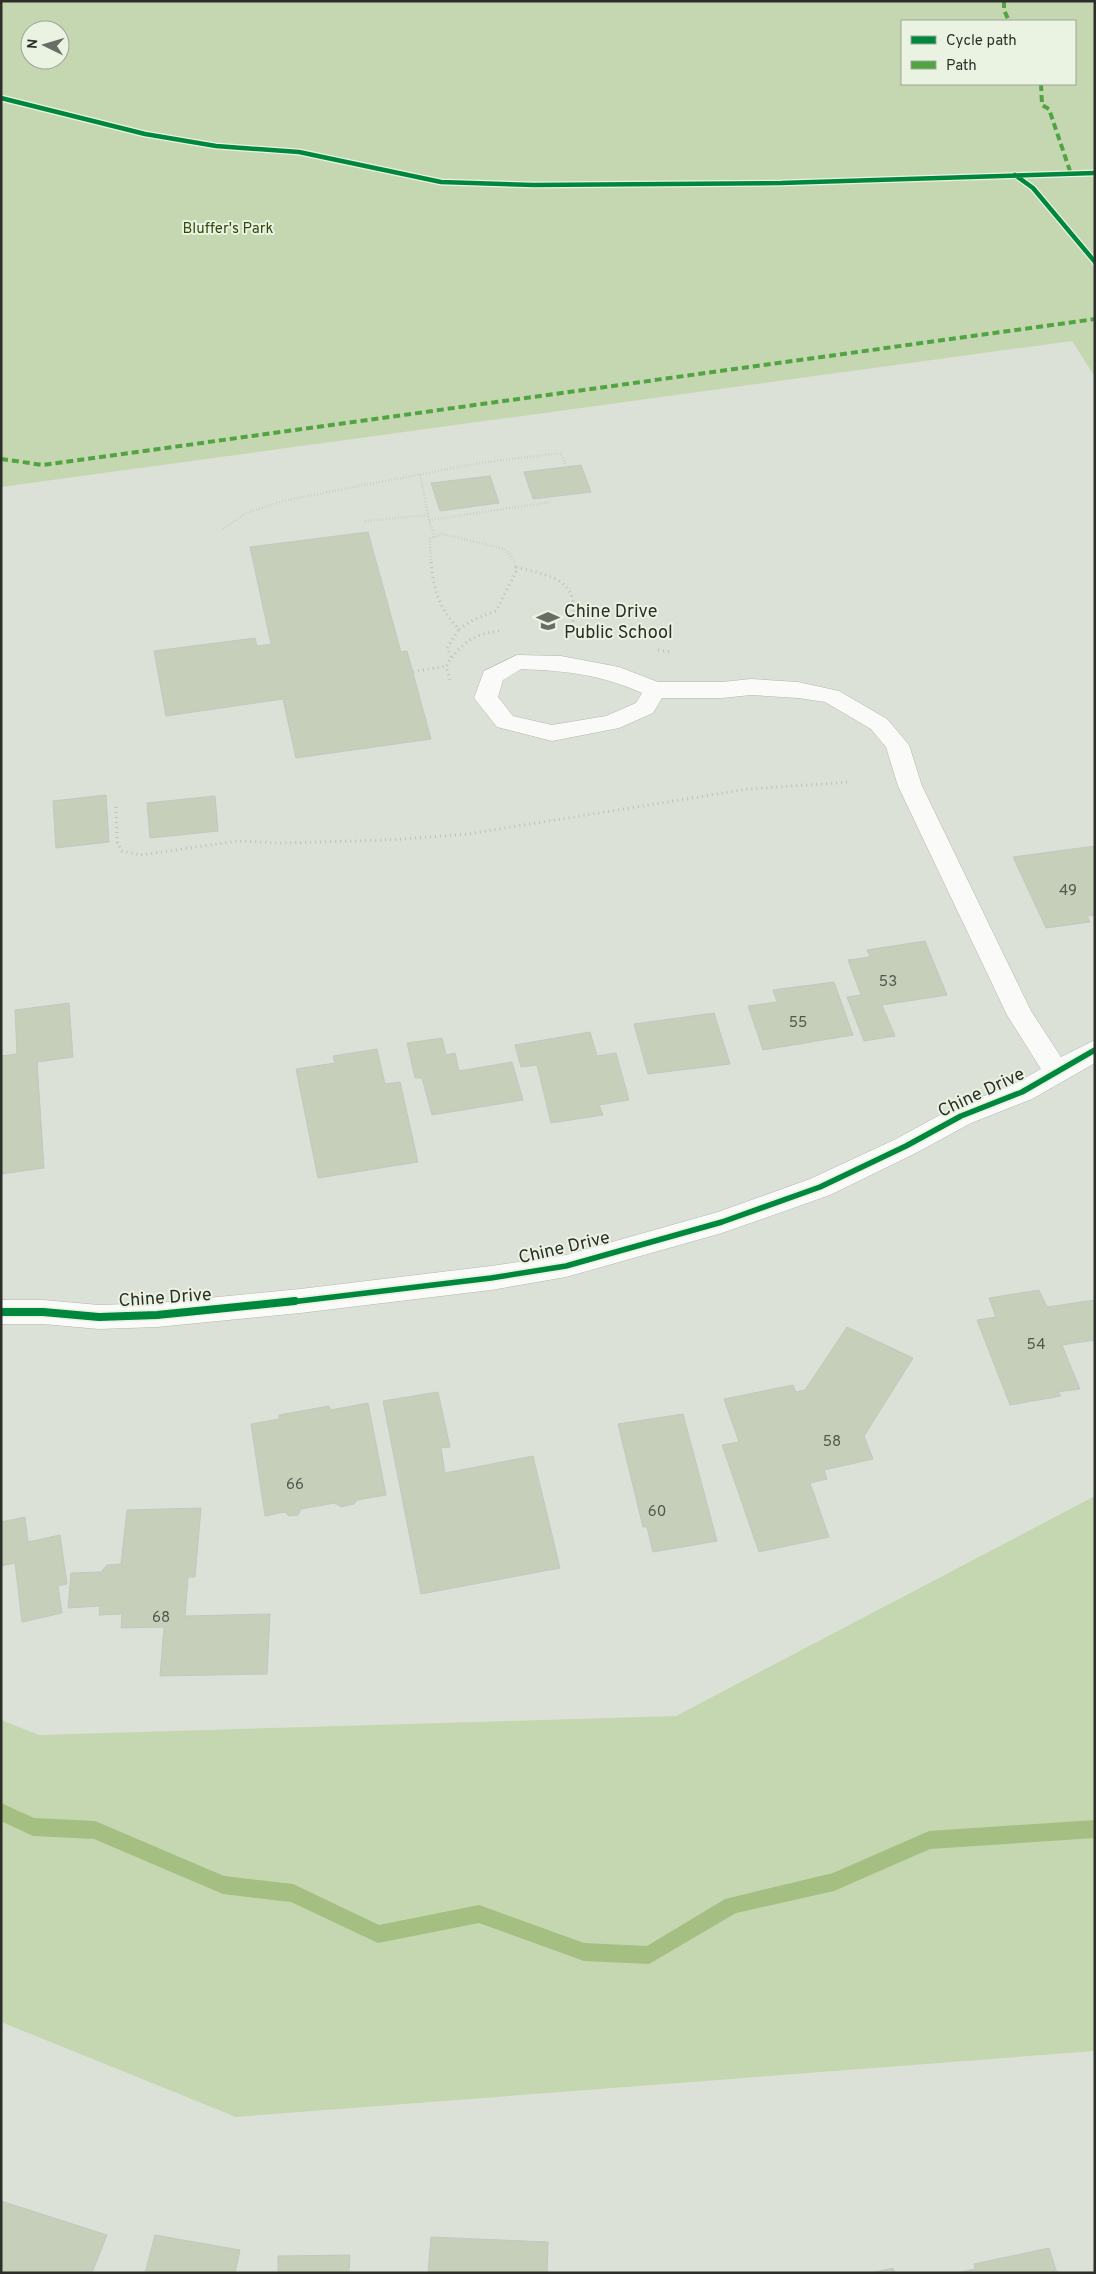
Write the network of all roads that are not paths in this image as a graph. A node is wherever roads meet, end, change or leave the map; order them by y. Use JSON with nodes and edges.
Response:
{"nodes":[{"id":1,"x":655,"y":690,"type":"junction"},
{"id":2,"x":1095,"y":1050,"type":"edge"},
{"id":3,"x":1057,"y":1072,"type":"junction"},
{"id":4,"x":1,"y":1312,"type":"edge"}],
"edges":[{"from":1,"to":1,"type":"street"},
{"from":1,"to":3,"type":"street"},
{"from":2,"to":3,"type":"street","name":"Chine Drive"},
{"from":3,"to":4,"type":"street","name":"Chine Drive"}]}
